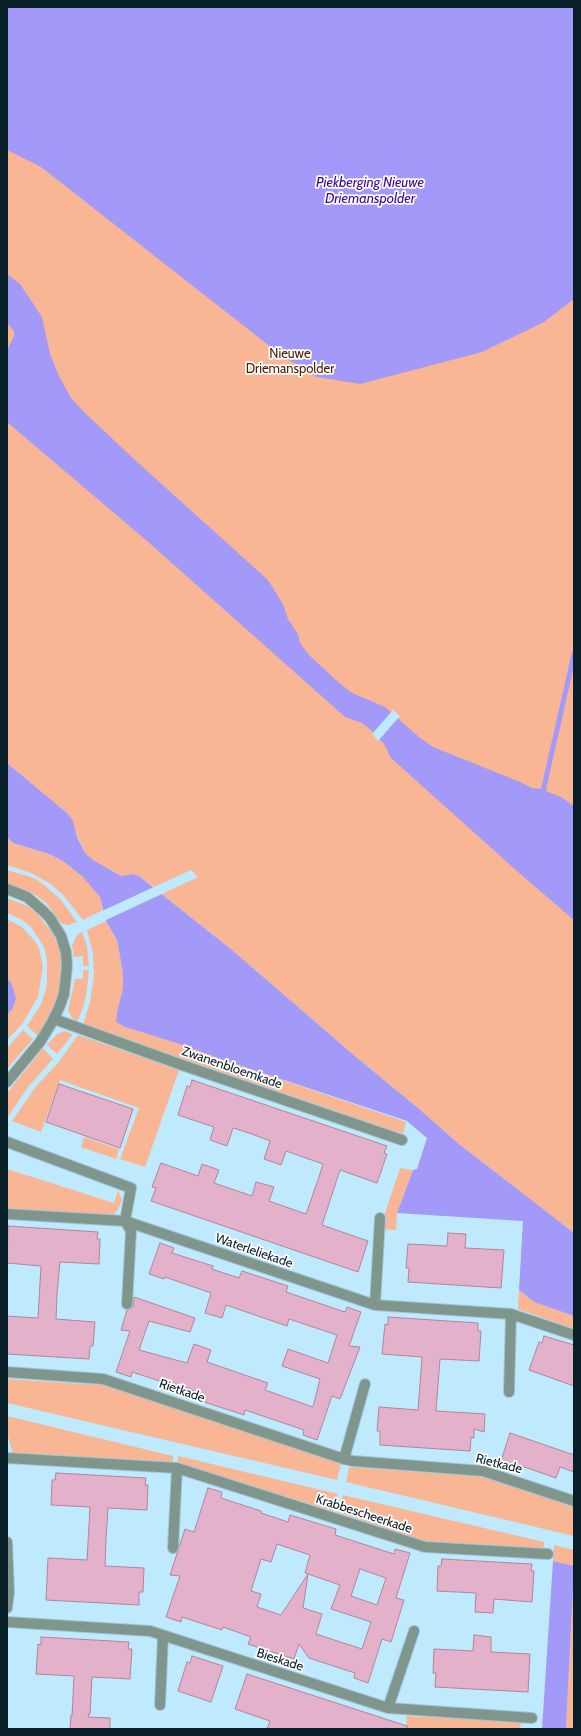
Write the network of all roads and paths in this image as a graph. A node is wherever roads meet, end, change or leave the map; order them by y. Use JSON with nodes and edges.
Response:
{"nodes":[{"id":1,"x":7,"y":889,"type":"edge"},
{"id":2,"x":54,"y":1019,"type":"junction"},
{"id":3,"x":7,"y":1082,"type":"edge"},
{"id":4,"x":402,"y":1140,"type":"dead end"},
{"id":5,"x":7,"y":1142,"type":"edge"},
{"id":6,"x":7,"y":1214,"type":"edge"},
{"id":7,"x":380,"y":1218,"type":"dead end"},
{"id":8,"x":125,"y":1221,"type":"junction"},
{"id":9,"x":127,"y":1304,"type":"dead end"},
{"id":10,"x":375,"y":1305,"type":"junction"},
{"id":11,"x":511,"y":1314,"type":"junction"},
{"id":12,"x":574,"y":1335,"type":"edge"},
{"id":13,"x":7,"y":1372,"type":"edge"},
{"id":14,"x":365,"y":1384,"type":"dead end"},
{"id":15,"x":509,"y":1392,"type":"dead end"},
{"id":16,"x":7,"y":1458,"type":"edge"},
{"id":17,"x":344,"y":1459,"type":"junction"},
{"id":18,"x":177,"y":1468,"type":"junction"},
{"id":19,"x":574,"y":1501,"type":"edge"},
{"id":20,"x":7,"y":1542,"type":"edge"},
{"id":21,"x":173,"y":1548,"type":"dead end"},
{"id":22,"x":548,"y":1554,"type":"dead end"},
{"id":23,"x":7,"y":1608,"type":"edge"},
{"id":24,"x":7,"y":1622,"type":"edge"},
{"id":25,"x":414,"y":1631,"type":"dead end"},
{"id":26,"x":163,"y":1636,"type":"junction"},
{"id":27,"x":160,"y":1705,"type":"dead end"},
{"id":28,"x":388,"y":1708,"type":"junction"},
{"id":29,"x":532,"y":1718,"type":"dead end"}],
"edges":[{"from":1,"to":2,"type":"street"},
{"from":2,"to":3,"type":"street"},
{"from":2,"to":4,"type":"street","name":"Zwanenbloemkade"},
{"from":5,"to":8,"type":"street"},
{"from":6,"to":8,"type":"street","name":"Waterleliekade"},
{"from":7,"to":10,"type":"street"},
{"from":8,"to":9,"type":"street"},
{"from":8,"to":10,"type":"street","name":"Waterleliekade"},
{"from":10,"to":11,"type":"street","name":"Waterleliekade"},
{"from":11,"to":12,"type":"street","name":"Waterleliekade"},
{"from":11,"to":15,"type":"street"},
{"from":13,"to":17,"type":"street","name":"Rietkade"},
{"from":14,"to":17,"type":"street"},
{"from":16,"to":18,"type":"street","name":"Krabbescheerkade"},
{"from":17,"to":19,"type":"street","name":"Rietkade"},
{"from":18,"to":21,"type":"street"},
{"from":18,"to":22,"type":"street","name":"Krabbescheerkade"},
{"from":20,"to":23,"type":"street"},
{"from":24,"to":26,"type":"street","name":"Bieskade"},
{"from":25,"to":28,"type":"street"},
{"from":26,"to":27,"type":"street"},
{"from":26,"to":28,"type":"street","name":"Bieskade"},
{"from":28,"to":29,"type":"street","name":"Bieskade"}]}
